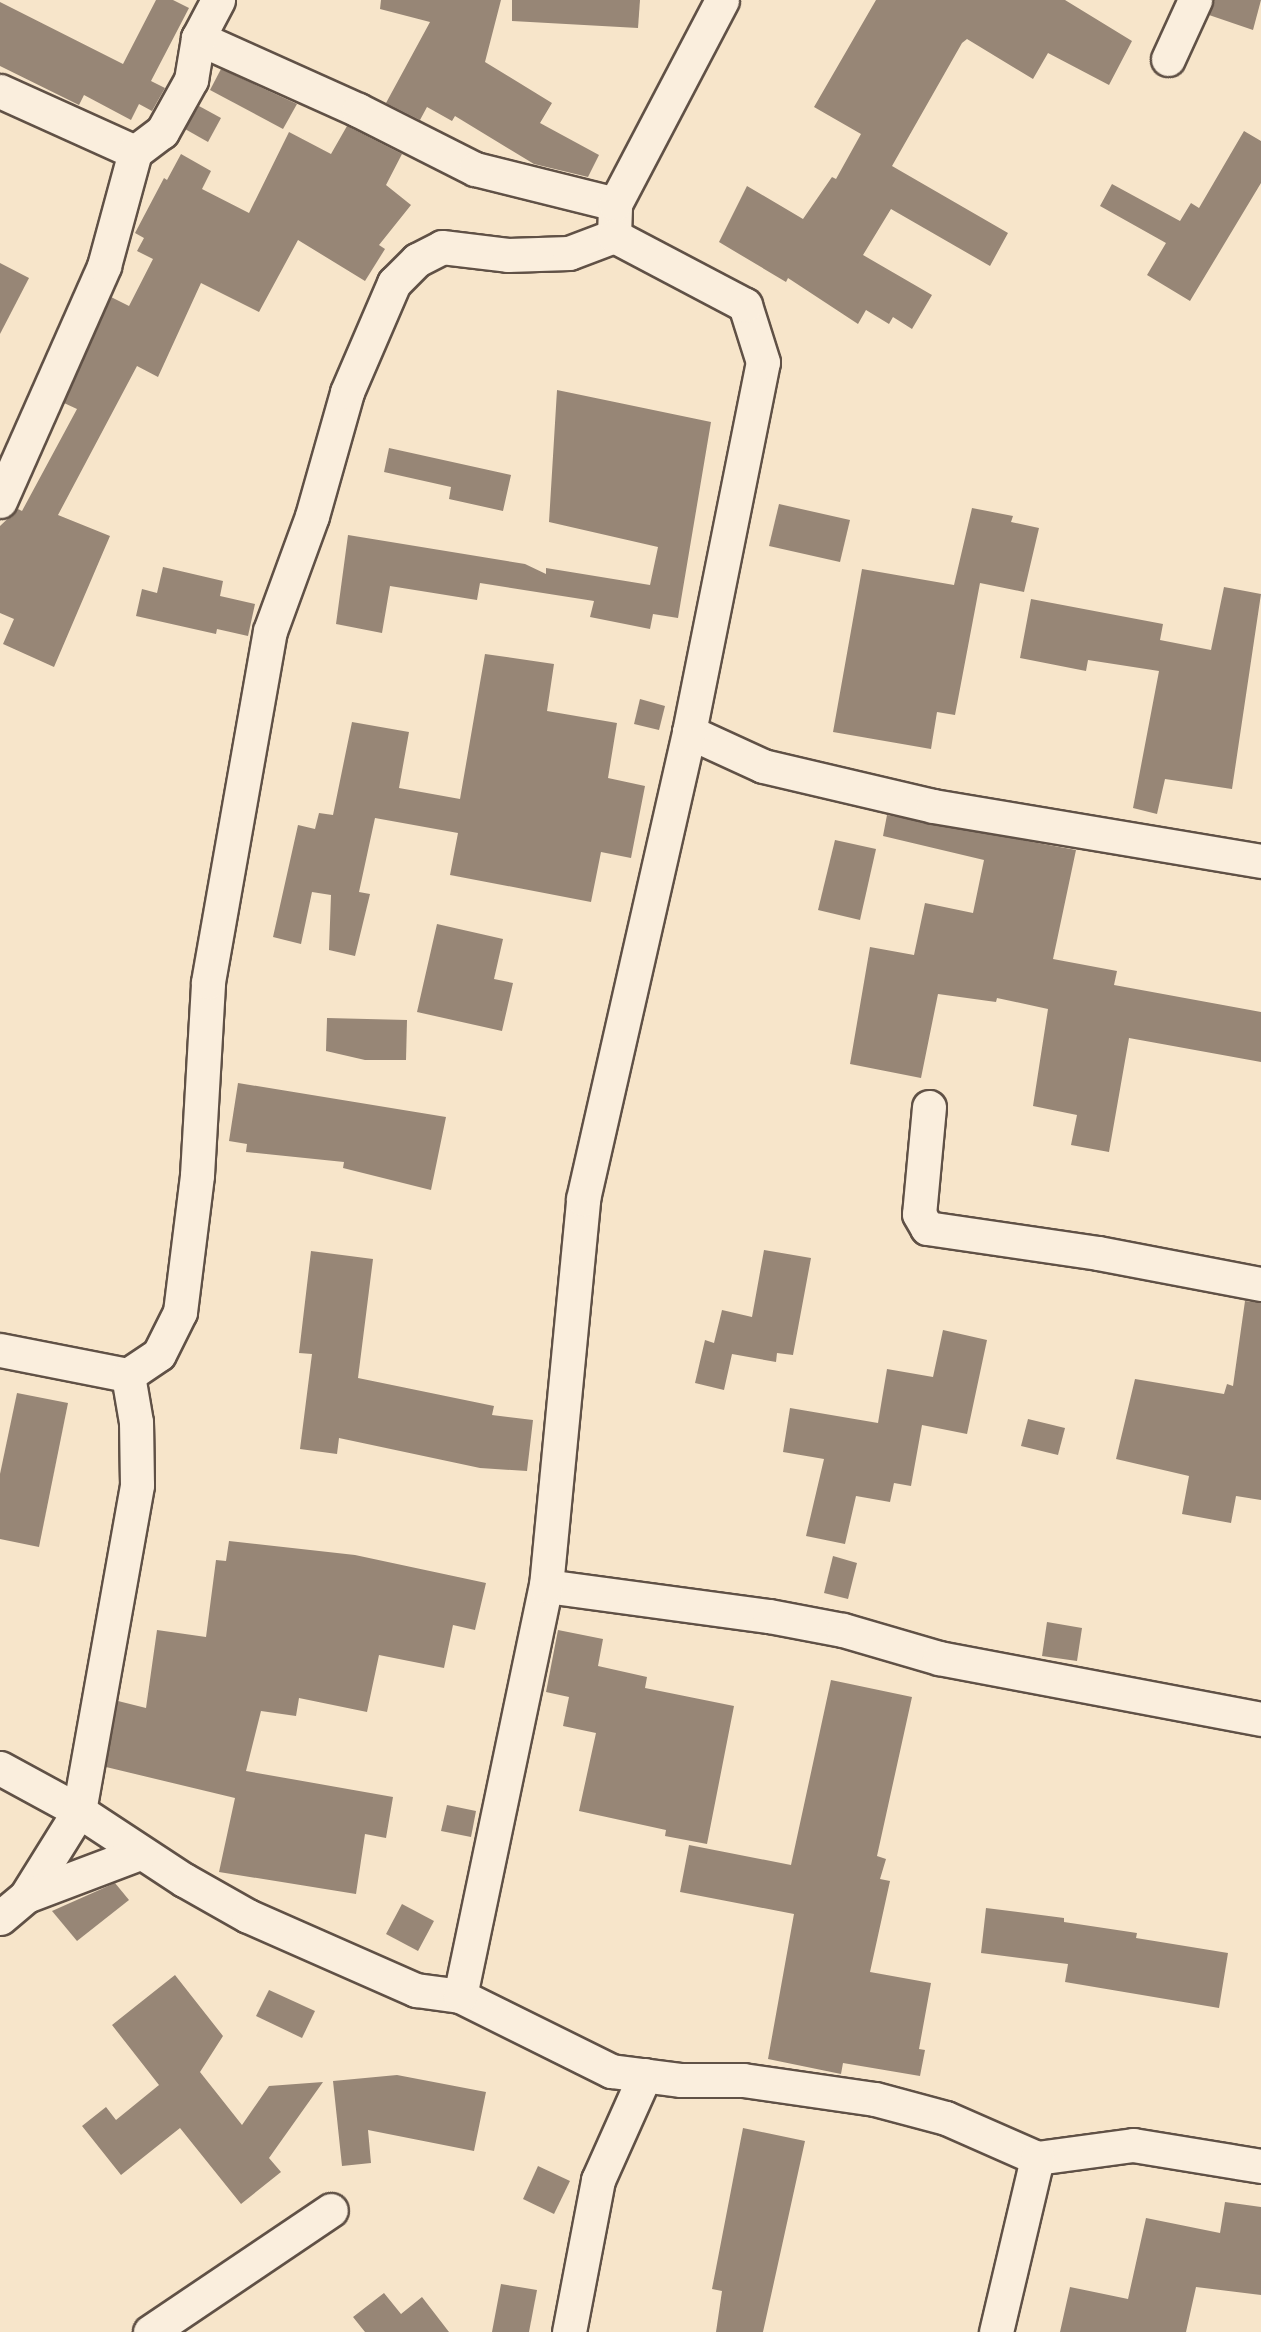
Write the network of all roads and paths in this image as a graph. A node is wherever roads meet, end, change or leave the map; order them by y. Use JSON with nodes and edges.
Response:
{"nodes":[{"id":1,"x":218,"y":0,"type":"edge"},
{"id":2,"x":722,"y":0,"type":"edge"},
{"id":3,"x":1195,"y":0,"type":"edge"},
{"id":4,"x":198,"y":38,"type":"junction"},
{"id":5,"x":1168,"y":59,"type":"dead end"},
{"id":6,"x":0,"y":91,"type":"edge"},
{"id":7,"x":135,"y":152,"type":"junction"},
{"id":8,"x":615,"y":220,"type":"junction"},
{"id":9,"x":0,"y":501,"type":"edge"},
{"id":10,"x":690,"y":733,"type":"junction"},
{"id":11,"x":1261,"y":862,"type":"edge"},
{"id":12,"x":929,"y":1107,"type":"dead end"},
{"id":13,"x":1261,"y":1284,"type":"edge"},
{"id":14,"x":0,"y":1350,"type":"edge"},
{"id":15,"x":128,"y":1375,"type":"junction"},
{"id":16,"x":546,"y":1586,"type":"junction"},
{"id":17,"x":1261,"y":1719,"type":"edge"},
{"id":18,"x":0,"y":1768,"type":"edge"},
{"id":19,"x":79,"y":1811,"type":"junction"},
{"id":20,"x":141,"y":1853,"type":"junction"},
{"id":21,"x":26,"y":1896,"type":"junction"},
{"id":22,"x":0,"y":1918,"type":"edge"},
{"id":23,"x":460,"y":1996,"type":"junction"},
{"id":24,"x":645,"y":2074,"type":"junction"},
{"id":25,"x":1037,"y":2158,"type":"junction"},
{"id":26,"x":1261,"y":2166,"type":"edge"},
{"id":27,"x":331,"y":2210,"type":"dead end"},
{"id":28,"x":150,"y":2332,"type":"edge"},
{"id":29,"x":569,"y":2332,"type":"edge"},
{"id":30,"x":996,"y":2332,"type":"edge"}],
"edges":[{"from":1,"to":4,"type":"street"},
{"from":2,"to":8,"type":"street"},
{"from":3,"to":5,"type":"street"},
{"from":4,"to":7,"type":"street"},
{"from":4,"to":8,"type":"street"},
{"from":6,"to":7,"type":"street"},
{"from":7,"to":9,"type":"street"},
{"from":8,"to":10,"type":"street"},
{"from":8,"to":15,"type":"street"},
{"from":10,"to":11,"type":"street"},
{"from":10,"to":16,"type":"street"},
{"from":12,"to":13,"type":"street"},
{"from":14,"to":15,"type":"street"},
{"from":15,"to":19,"type":"street"},
{"from":16,"to":17,"type":"street"},
{"from":16,"to":23,"type":"street"},
{"from":18,"to":19,"type":"street"},
{"from":19,"to":20,"type":"street"},
{"from":19,"to":21,"type":"street"},
{"from":20,"to":21,"type":"street"},
{"from":20,"to":23,"type":"street"},
{"from":21,"to":22,"type":"street"},
{"from":23,"to":24,"type":"street"},
{"from":24,"to":25,"type":"street"},
{"from":24,"to":29,"type":"street"},
{"from":25,"to":26,"type":"street"},
{"from":25,"to":30,"type":"street"},
{"from":27,"to":28,"type":"street"}]}
